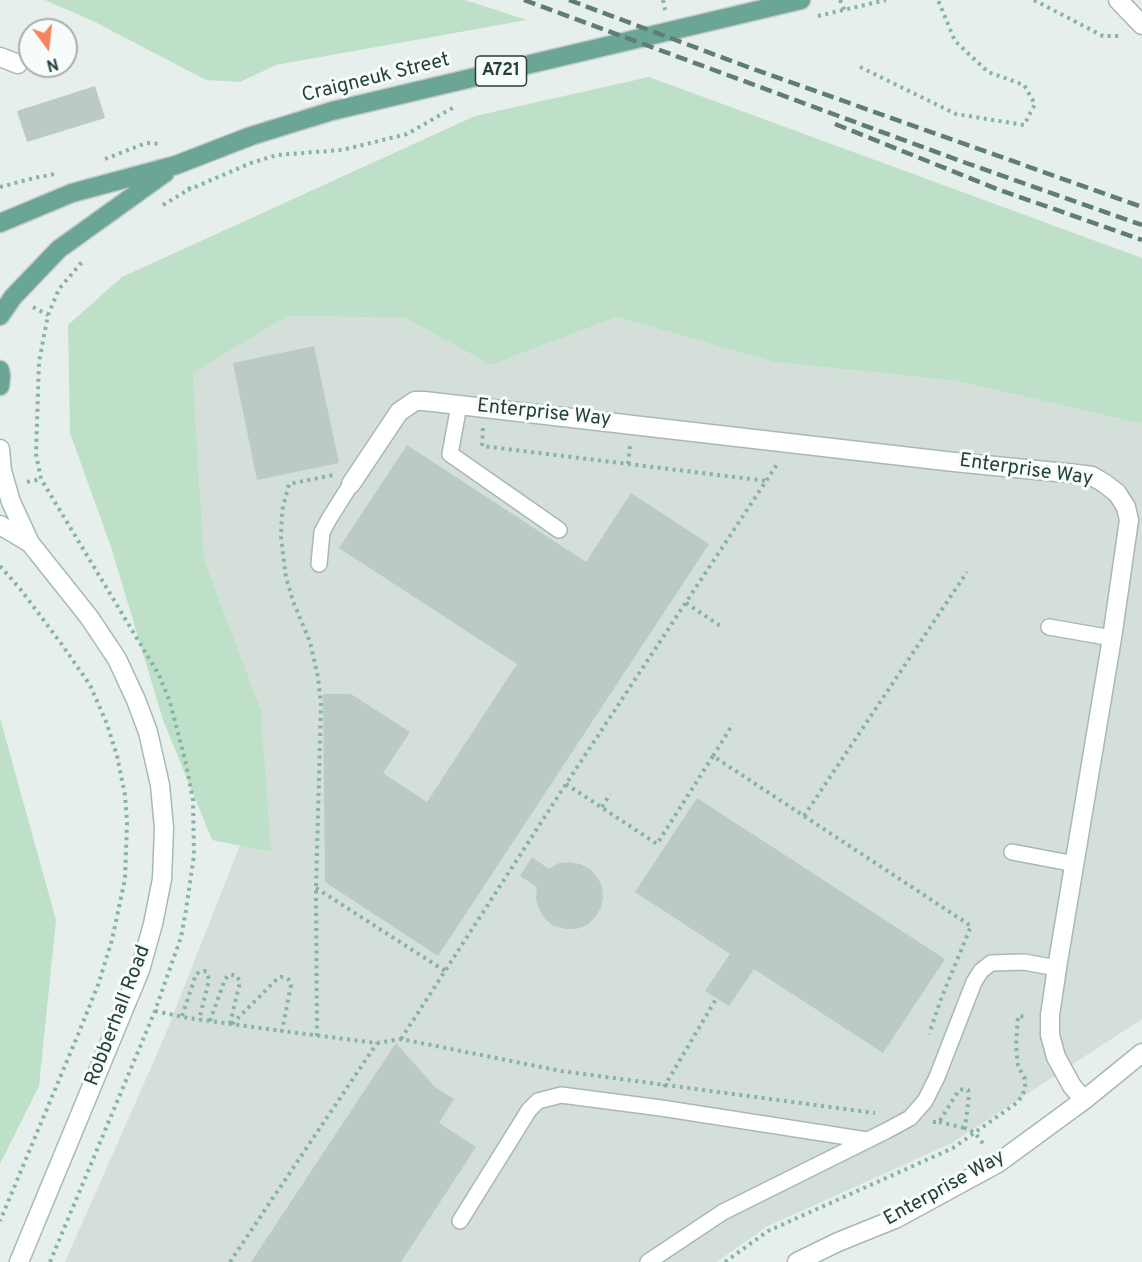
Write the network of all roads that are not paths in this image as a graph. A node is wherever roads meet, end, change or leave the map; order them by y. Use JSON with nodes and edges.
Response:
{"nodes":[{"id":1,"x":801,"y":0,"type":"edge"},
{"id":2,"x":1118,"y":0,"type":"edge"},
{"id":3,"x":1142,"y":25,"type":"edge"},
{"id":4,"x":0,"y":57,"type":"edge"},
{"id":5,"x":18,"y":64,"type":"dead end"},
{"id":6,"x":176,"y":165,"type":"junction"},
{"id":7,"x":0,"y":223,"type":"edge"},
{"id":8,"x":0,"y":316,"type":"edge"},
{"id":9,"x":0,"y":370,"type":"edge"},
{"id":10,"x":0,"y":386,"type":"edge"},
{"id":11,"x":459,"y":405,"type":"junction"},
{"id":12,"x":0,"y":449,"type":"edge"},
{"id":13,"x":351,"y":484,"type":"joint"},
{"id":14,"x":0,"y":525,"type":"edge"},
{"id":15,"x":559,"y":530,"type":"dead end"},
{"id":16,"x":30,"y":543,"type":"junction"},
{"id":17,"x":319,"y":564,"type":"dead end"},
{"id":18,"x":1049,"y":627,"type":"dead end"},
{"id":19,"x":1112,"y":638,"type":"junction"},
{"id":20,"x":1012,"y":852,"type":"dead end"},
{"id":21,"x":1075,"y":864,"type":"junction"},
{"id":22,"x":1057,"y":968,"type":"junction"},
{"id":23,"x":1142,"y":1053,"type":"edge"},
{"id":24,"x":1084,"y":1100,"type":"junction"},
{"id":25,"x":868,"y":1140,"type":"junction"},
{"id":26,"x":460,"y":1221,"type":"dead end"},
{"id":27,"x":19,"y":1262,"type":"edge"},
{"id":28,"x":648,"y":1262,"type":"edge"},
{"id":29,"x":797,"y":1262,"type":"edge"}],
"edges":[{"from":1,"to":6,"type":"main road","name":"Craigneuk Street","number":"A721"},
{"from":2,"to":3,"type":"street"},
{"from":4,"to":5,"type":"street"},
{"from":6,"to":7,"type":"main road","name":"Craigneuk Street","number":"A721"},
{"from":6,"to":8,"type":"main road","name":"Craigneuk Street","number":"A721"},
{"from":9,"to":10,"type":"main road"},
{"from":11,"to":13,"type":"street","name":"Enterprise Way"},
{"from":11,"to":15,"type":"lane"},
{"from":11,"to":19,"type":"street","name":"Enterprise Way"},
{"from":12,"to":16,"type":"street","name":"Robberhall Road"},
{"from":13,"to":17,"type":"lane"},
{"from":14,"to":16,"type":"street","name":"Robberhall Road"},
{"from":16,"to":27,"type":"street","name":"Robberhall Road"},
{"from":18,"to":19,"type":"lane"},
{"from":19,"to":21,"type":"street","name":"Enterprise Way"},
{"from":20,"to":21,"type":"lane"},
{"from":21,"to":22,"type":"street","name":"Enterprise Way"},
{"from":22,"to":24,"type":"street","name":"Enterprise Way"},
{"from":22,"to":25,"type":"lane"},
{"from":23,"to":24,"type":"street","name":"Enterprise Way"},
{"from":24,"to":29,"type":"street","name":"Enterprise Way"},
{"from":25,"to":26,"type":"lane"},
{"from":25,"to":28,"type":"lane"}]}
